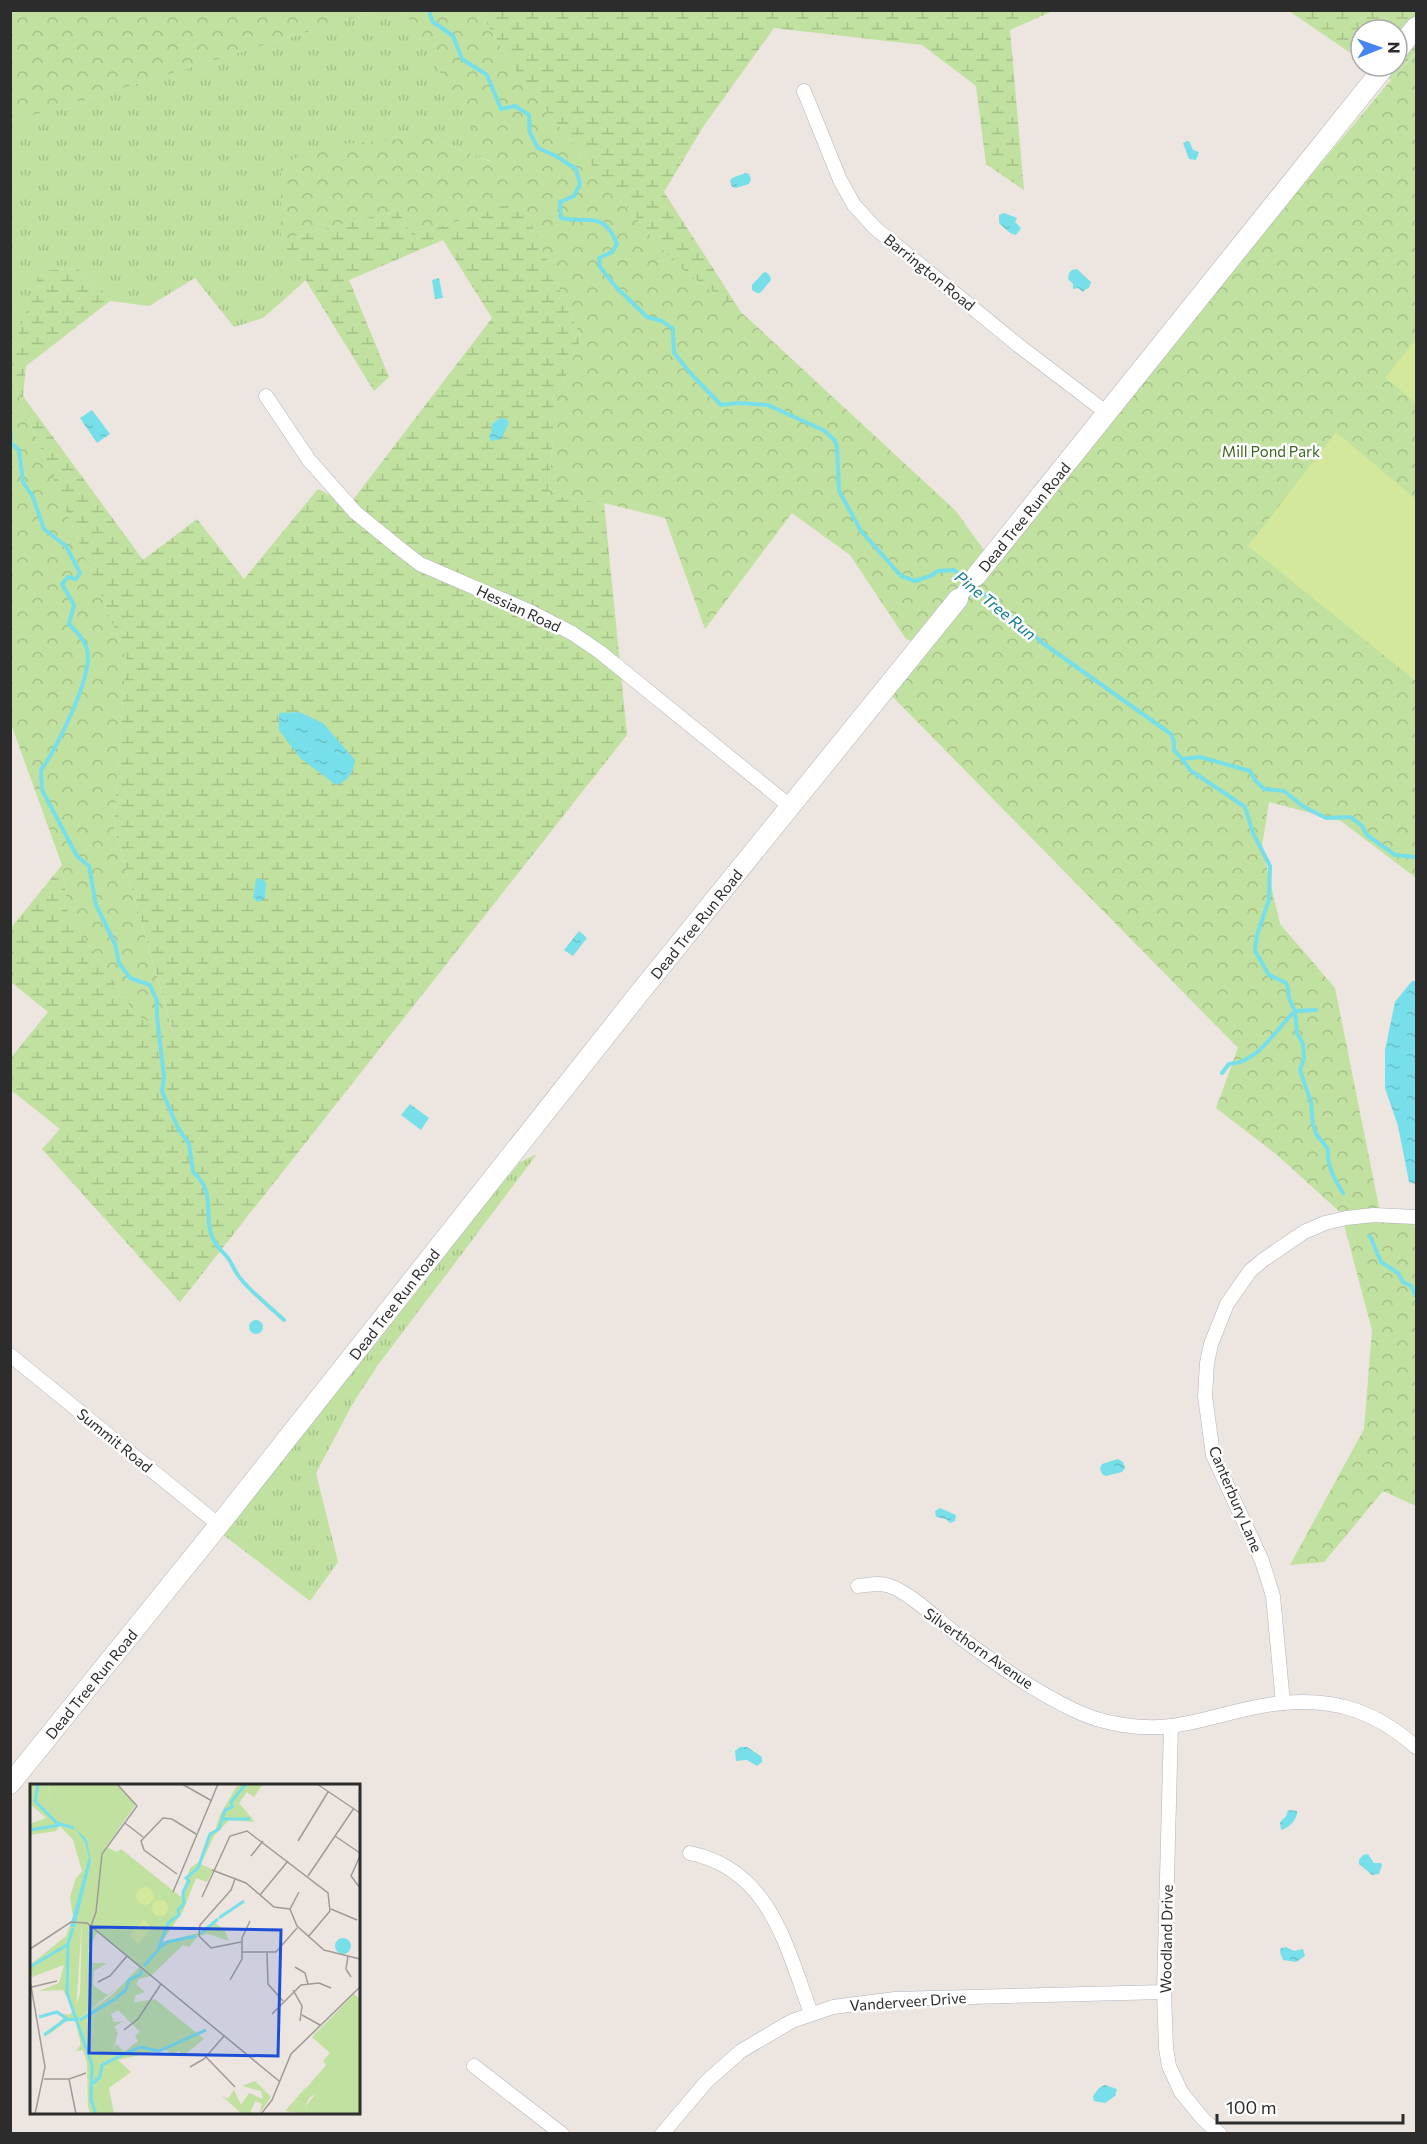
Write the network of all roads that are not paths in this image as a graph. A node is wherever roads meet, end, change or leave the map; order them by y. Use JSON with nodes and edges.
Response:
{"nodes":[{"id":1,"x":1375,"y":78,"type":"edge"},
{"id":2,"x":804,"y":91,"type":"dead end"},
{"id":3,"x":266,"y":396,"type":"dead end"},
{"id":4,"x":1107,"y":413,"type":"junction"},
{"id":5,"x":976,"y":576,"type":"joint"},
{"id":6,"x":958,"y":599,"type":"joint"},
{"id":7,"x":791,"y":807,"type":"junction"},
{"id":8,"x":1416,"y":1217,"type":"edge"},
{"id":9,"x":10,"y":1355,"type":"edge"},
{"id":10,"x":219,"y":1525,"type":"junction"},
{"id":11,"x":858,"y":1586,"type":"dead end"},
{"id":12,"x":1283,"y":1703,"type":"junction"},
{"id":13,"x":1171,"y":1726,"type":"junction"},
{"id":14,"x":1416,"y":1747,"type":"edge"},
{"id":15,"x":10,"y":1784,"type":"edge"},
{"id":16,"x":690,"y":1853,"type":"dead end"},
{"id":17,"x":1164,"y":1992,"type":"junction"},
{"id":18,"x":811,"y":2013,"type":"junction"},
{"id":19,"x":474,"y":2066,"type":"dead end"},
{"id":20,"x":562,"y":2133,"type":"edge"},
{"id":21,"x":662,"y":2133,"type":"edge"},
{"id":22,"x":1220,"y":2133,"type":"edge"}],
"edges":[{"from":1,"to":4,"type":"street","name":"Dead Tree Run Road"},
{"from":2,"to":4,"type":"street","name":"Barrington Road"},
{"from":3,"to":7,"type":"street","name":"Hessian Road"},
{"from":4,"to":5,"type":"street","name":"Dead Tree Run Road"},
{"from":5,"to":6,"type":"street","name":"Dead Tree Run Road"},
{"from":6,"to":7,"type":"street","name":"Dead Tree Run Road"},
{"from":7,"to":10,"type":"street","name":"Dead Tree Run Road"},
{"from":8,"to":12,"type":"street","name":"Canterbury Lane"},
{"from":9,"to":10,"type":"street","name":"Summit Road"},
{"from":10,"to":15,"type":"street","name":"Dead Tree Run Road"},
{"from":11,"to":13,"type":"street","name":"Silverthorn Avenue"},
{"from":12,"to":13,"type":"street","name":"Silverthorn Avenue"},
{"from":12,"to":14,"type":"street","name":"Silverthorn Avenue"},
{"from":13,"to":17,"type":"street","name":"Woodland Drive"},
{"from":16,"to":18,"type":"street"},
{"from":17,"to":18,"type":"street","name":"Vanderveer Drive"},
{"from":17,"to":22,"type":"street","name":"Woodland Drive"},
{"from":18,"to":21,"type":"street","name":"Vanderveer Drive"},
{"from":19,"to":20,"type":"street"}]}
